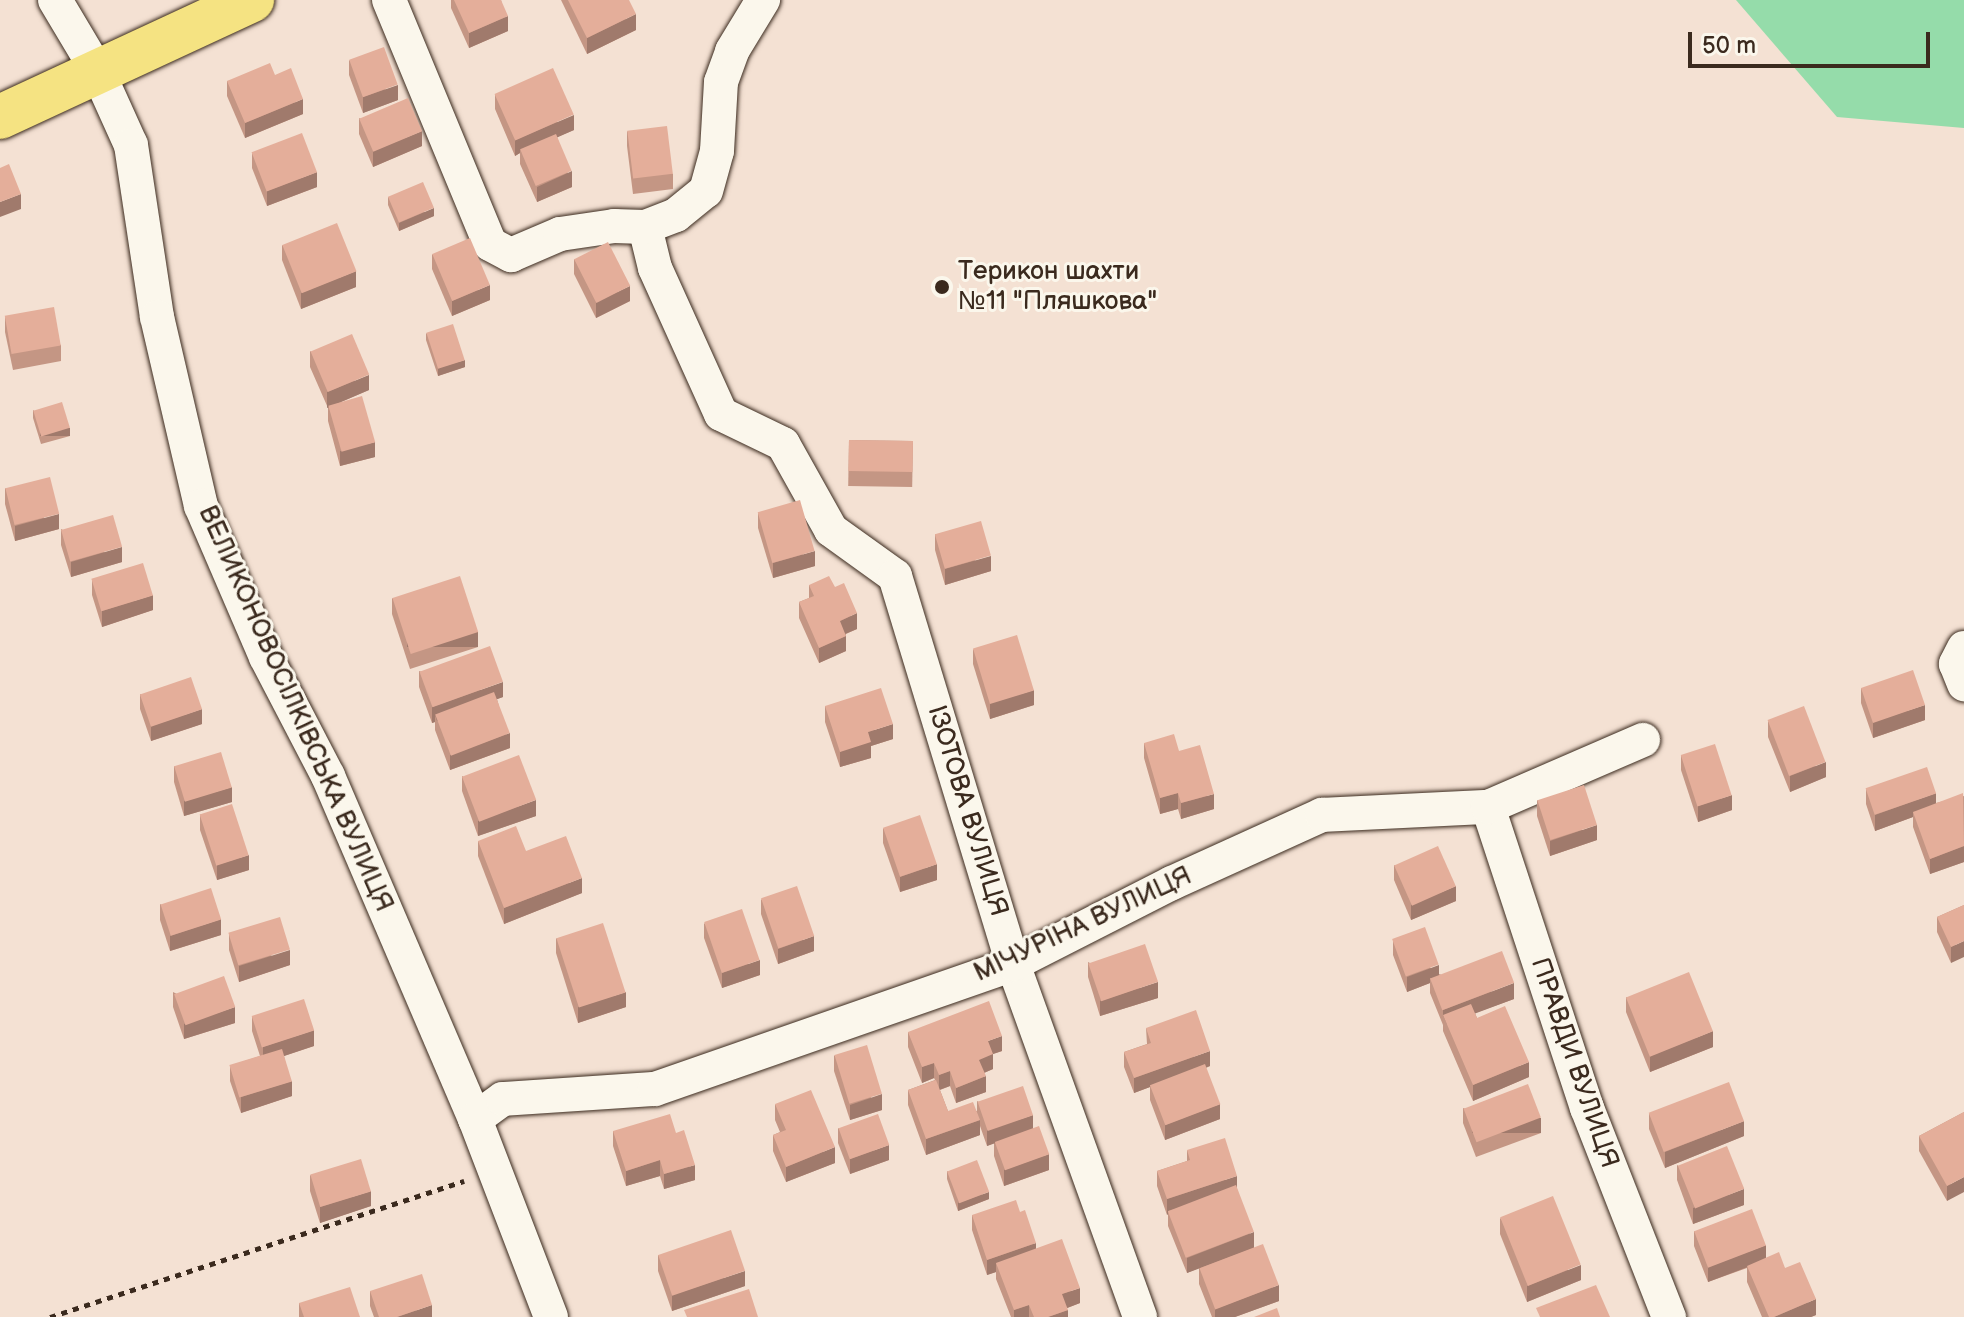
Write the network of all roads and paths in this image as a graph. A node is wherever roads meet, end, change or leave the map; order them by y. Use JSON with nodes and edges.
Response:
{"nodes":[{"id":1,"x":55,"y":0,"type":"edge"},
{"id":2,"x":252,"y":0,"type":"edge"},
{"id":3,"x":389,"y":0,"type":"edge"},
{"id":4,"x":763,"y":0,"type":"edge"},
{"id":5,"x":98,"y":72,"type":"junction"},
{"id":6,"x":0,"y":117,"type":"edge"},
{"id":7,"x":645,"y":227,"type":"junction"},
{"id":8,"x":1964,"y":648,"type":"edge"},
{"id":9,"x":1964,"y":684,"type":"edge"},
{"id":10,"x":1643,"y":740,"type":"dead end"},
{"id":11,"x":1488,"y":807,"type":"junction"},
{"id":12,"x":1013,"y":964,"type":"junction"},
{"id":13,"x":475,"y":1119,"type":"junction"},
{"id":14,"x":495,"y":1171,"type":"junction"},
{"id":15,"x":50,"y":1317,"type":"edge"},
{"id":16,"x":551,"y":1317,"type":"edge"},
{"id":17,"x":1140,"y":1317,"type":"edge"},
{"id":18,"x":1669,"y":1317,"type":"edge"}],
"edges":[{"from":1,"to":5,"type":"street","name":"ВЕЛИКОНОВОСІЛКІВСЬКА ВУЛИЦЯ"},
{"from":2,"to":5,"type":"main road"},
{"from":3,"to":7,"type":"street"},
{"from":4,"to":7,"type":"street"},
{"from":5,"to":6,"type":"main road"},
{"from":5,"to":13,"type":"street","name":"ВЕЛИКОНОВОСІЛКІВСЬКА ВУЛИЦЯ"},
{"from":7,"to":12,"type":"street","name":"ІЗОТОВА ВУЛИЦЯ"},
{"from":8,"to":9,"type":"street"},
{"from":10,"to":11,"type":"street","name":"МІЧУРІНА ВУЛИЦЯ"},
{"from":11,"to":12,"type":"street","name":"МІЧУРІНА ВУЛИЦЯ"},
{"from":11,"to":18,"type":"street","name":"ПРАВДИ ВУЛИЦЯ"},
{"from":12,"to":13,"type":"street","name":"МІЧУРІНА ВУЛИЦЯ"},
{"from":12,"to":17,"type":"street","name":"ІЗОТОВА ВУЛИЦЯ"},
{"from":13,"to":14,"type":"street","name":"ВЕЛИКОНОВОСІЛКІВСЬКА ВУЛИЦЯ"},
{"from":14,"to":15,"type":"path"},
{"from":14,"to":16,"type":"street","name":"ВЕЛИКОНОВОСІЛКІВСЬКА ВУЛИЦЯ"}]}
